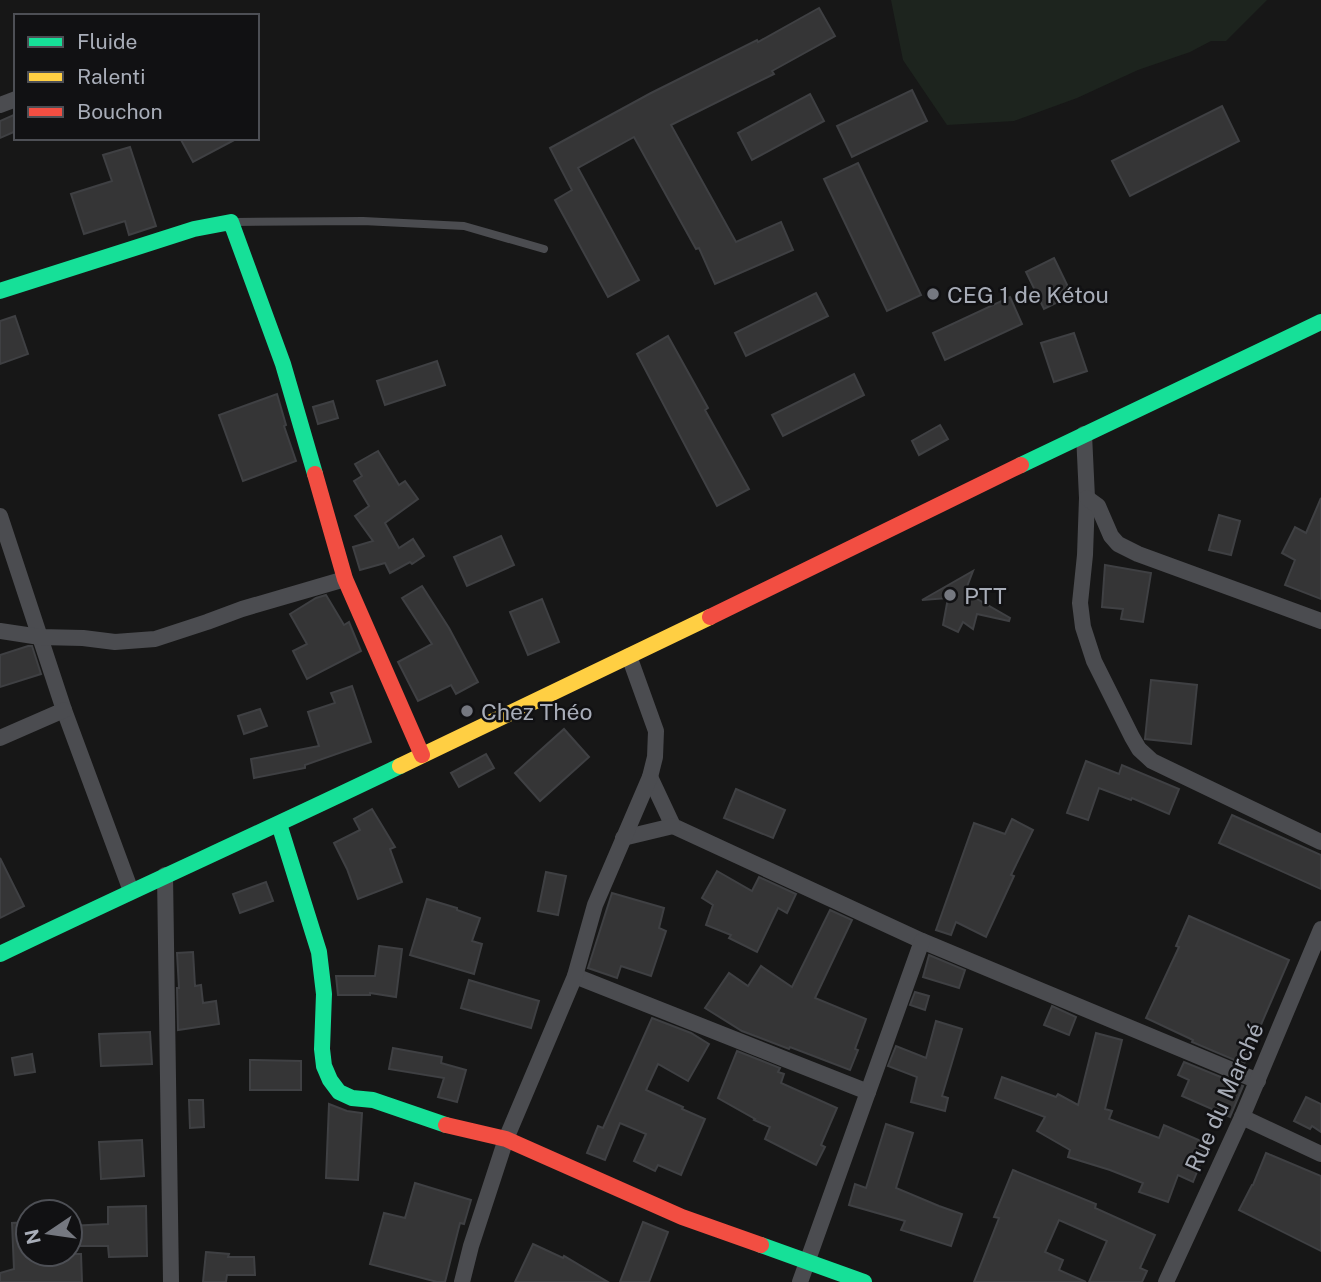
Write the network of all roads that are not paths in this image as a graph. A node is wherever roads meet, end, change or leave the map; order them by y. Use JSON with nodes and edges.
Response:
{"nodes":[{"id":1,"x":231,"y":222,"type":"junction"},
{"id":2,"x":544,"y":249,"type":"dead end"},
{"id":3,"x":0,"y":291,"type":"edge"},
{"id":4,"x":1321,"y":322,"type":"edge"},
{"id":5,"x":1084,"y":434,"type":"junction"},
{"id":6,"x":1087,"y":498,"type":"junction"},
{"id":7,"x":0,"y":516,"type":"edge"},
{"id":8,"x":345,"y":579,"type":"junction"},
{"id":9,"x":1321,"y":621,"type":"edge"},
{"id":10,"x":0,"y":631,"type":"edge"},
{"id":11,"x":40,"y":637,"type":"junction"},
{"id":12,"x":629,"y":656,"type":"junction"},
{"id":13,"x":64,"y":710,"type":"junction"},
{"id":14,"x":0,"y":738,"type":"edge"},
{"id":15,"x":422,"y":755,"type":"junction"},
{"id":16,"x":650,"y":777,"type":"junction"},
{"id":17,"x":279,"y":824,"type":"junction"},
{"id":18,"x":673,"y":826,"type":"junction"},
{"id":19,"x":624,"y":838,"type":"junction"},
{"id":20,"x":1321,"y":842,"type":"edge"},
{"id":21,"x":165,"y":875,"type":"junction"},
{"id":22,"x":131,"y":891,"type":"junction"},
{"id":23,"x":1321,"y":929,"type":"edge"},
{"id":24,"x":922,"y":941,"type":"junction"},
{"id":25,"x":0,"y":954,"type":"edge"},
{"id":26,"x":575,"y":976,"type":"junction"},
{"id":27,"x":1258,"y":1080,"type":"junction"},
{"id":28,"x":868,"y":1092,"type":"junction"},
{"id":29,"x":1242,"y":1117,"type":"junction"},
{"id":30,"x":506,"y":1139,"type":"junction"},
{"id":31,"x":1321,"y":1154,"type":"edge"},
{"id":32,"x":808,"y":1262,"type":"junction"},
{"id":33,"x":1171,"y":1280,"type":"edge"},
{"id":34,"x":171,"y":1282,"type":"edge"},
{"id":35,"x":462,"y":1282,"type":"edge"},
{"id":36,"x":800,"y":1282,"type":"edge"},
{"id":37,"x":864,"y":1282,"type":"edge"}],
"edges":[{"from":1,"to":2,"type":"lane"},
{"from":1,"to":3,"type":"street"},
{"from":1,"to":8,"type":"street"},
{"from":4,"to":5,"type":"street"},
{"from":5,"to":6,"type":"street"},
{"from":5,"to":12,"type":"street"},
{"from":6,"to":9,"type":"street"},
{"from":6,"to":20,"type":"street"},
{"from":7,"to":11,"type":"street"},
{"from":8,"to":11,"type":"street"},
{"from":8,"to":15,"type":"street"},
{"from":10,"to":11,"type":"street"},
{"from":11,"to":13,"type":"street"},
{"from":12,"to":15,"type":"street"},
{"from":12,"to":16,"type":"street"},
{"from":13,"to":14,"type":"street"},
{"from":13,"to":22,"type":"street"},
{"from":15,"to":17,"type":"street"},
{"from":16,"to":18,"type":"street"},
{"from":16,"to":19,"type":"street"},
{"from":17,"to":21,"type":"street"},
{"from":17,"to":30,"type":"street"},
{"from":18,"to":19,"type":"street"},
{"from":18,"to":24,"type":"street"},
{"from":19,"to":26,"type":"street"},
{"from":21,"to":22,"type":"street"},
{"from":21,"to":34,"type":"street"},
{"from":22,"to":25,"type":"street"},
{"from":23,"to":27,"type":"street","name":"Rue du Marché"},
{"from":24,"to":27,"type":"street"},
{"from":24,"to":28,"type":"street"},
{"from":26,"to":28,"type":"street"},
{"from":26,"to":30,"type":"street"},
{"from":27,"to":29,"type":"street","name":"Rue du Marché"},
{"from":28,"to":32,"type":"street"},
{"from":29,"to":31,"type":"street"},
{"from":29,"to":33,"type":"street","name":"Rue du Marché"},
{"from":30,"to":32,"type":"street"},
{"from":30,"to":35,"type":"street"},
{"from":32,"to":36,"type":"street"},
{"from":32,"to":37,"type":"street"}]}
